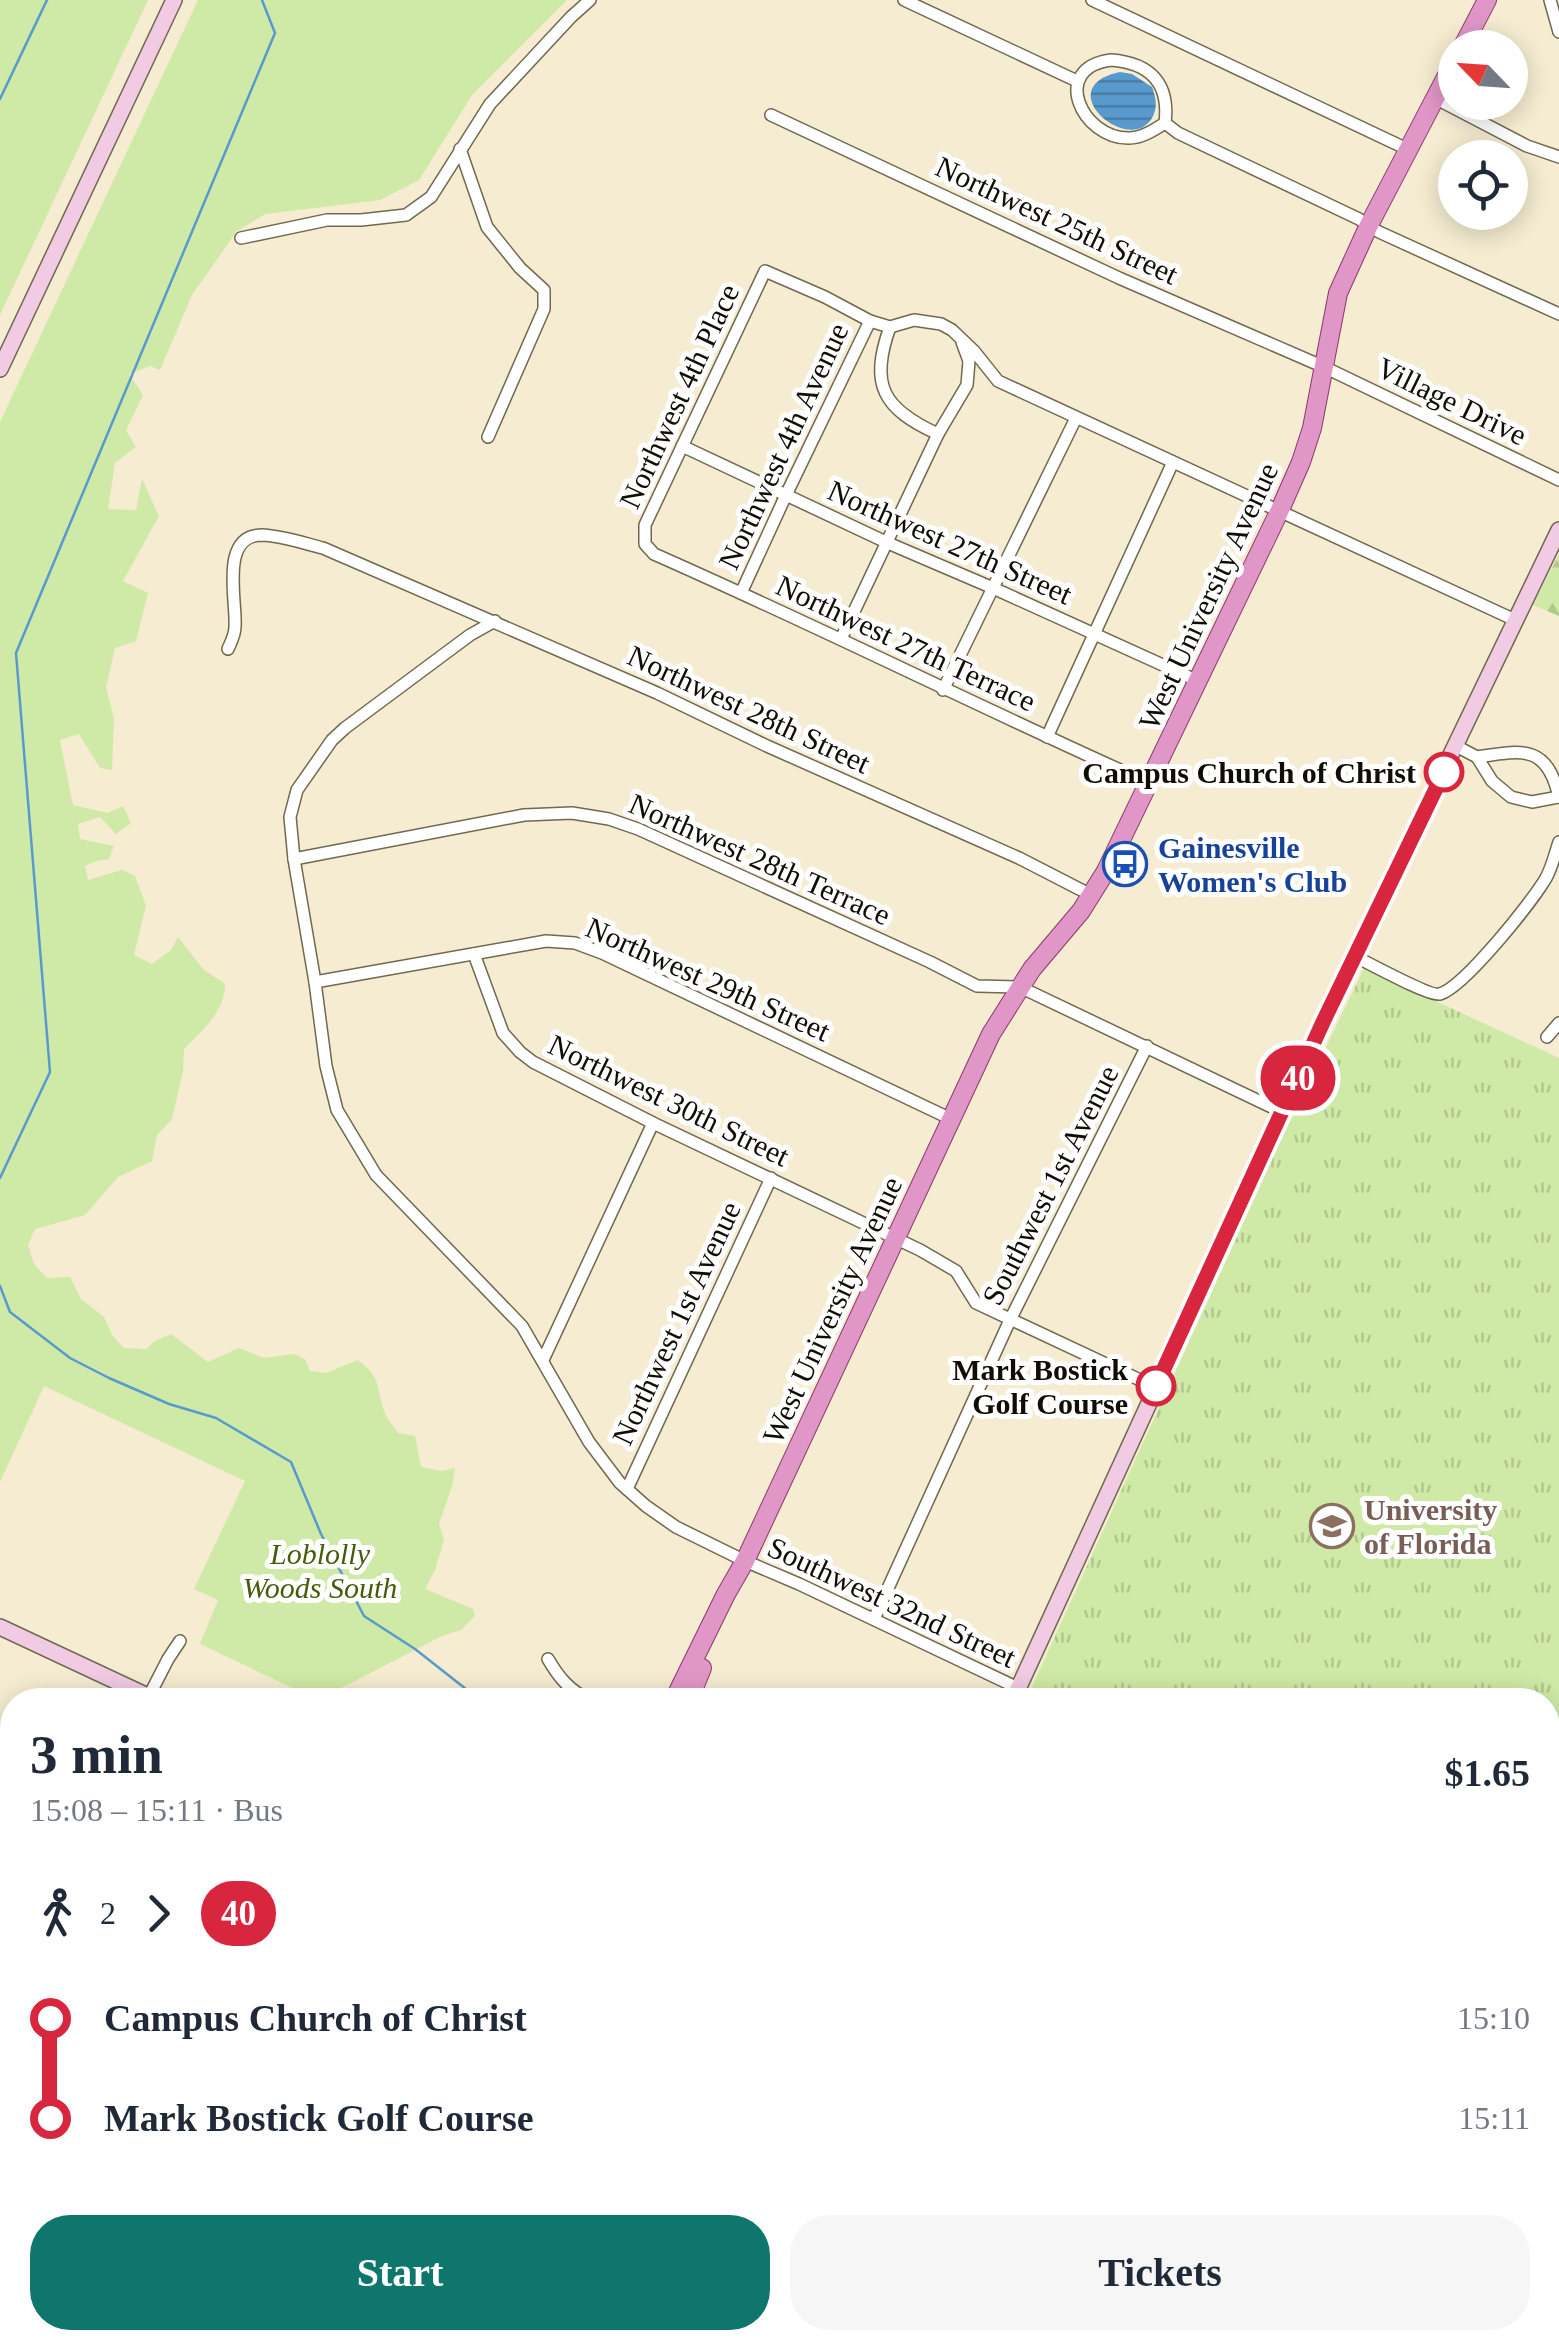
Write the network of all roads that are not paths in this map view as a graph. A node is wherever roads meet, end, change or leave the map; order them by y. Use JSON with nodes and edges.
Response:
{"nodes":[{"id":1,"x":174,"y":0,"type":"edge"},
{"id":2,"x":590,"y":0,"type":"edge"},
{"id":3,"x":904,"y":0,"type":"edge"},
{"id":4,"x":1092,"y":0,"type":"edge"},
{"id":5,"x":1487,"y":0,"type":"edge"},
{"id":6,"x":1550,"y":0,"type":"edge"},
{"id":7,"x":1471,"y":30,"type":"edge"},
{"id":8,"x":1559,"y":32,"type":"edge"},
{"id":9,"x":1077,"y":81,"type":"junction"},
{"id":10,"x":1438,"y":92,"type":"edge"},
{"id":11,"x":1435,"y":98,"type":"junction"},
{"id":12,"x":770,"y":115,"type":"dead end"},
{"id":13,"x":1165,"y":123,"type":"junction"},
{"id":14,"x":460,"y":149,"type":"junction"},
{"id":15,"x":1408,"y":149,"type":"junction"},
{"id":16,"x":1559,"y":157,"type":"edge"},
{"id":17,"x":1376,"y":229,"type":"junction"},
{"id":18,"x":240,"y":238,"type":"dead end"},
{"id":19,"x":1559,"y":314,"type":"edge"},
{"id":20,"x":870,"y":321,"type":"junction"},
{"id":21,"x":890,"y":327,"type":"junction"},
{"id":22,"x":960,"y":338,"type":"junction"},
{"id":23,"x":1324,"y":367,"type":"junction"},
{"id":24,"x":0,"y":370,"type":"edge"},
{"id":25,"x":989,"y":372,"type":"junction"},
{"id":26,"x":966,"y":384,"type":"junction"},
{"id":27,"x":1076,"y":418,"type":"junction"},
{"id":28,"x":938,"y":434,"type":"junction"},
{"id":29,"x":488,"y":437,"type":"dead end"},
{"id":30,"x":682,"y":446,"type":"junction"},
{"id":31,"x":1173,"y":462,"type":"junction"},
{"id":32,"x":1559,"y":480,"type":"edge"},
{"id":33,"x":786,"y":495,"type":"junction"},
{"id":34,"x":1280,"y":512,"type":"junction"},
{"id":35,"x":1559,"y":530,"type":"edge"},
{"id":36,"x":888,"y":543,"type":"junction"},
{"id":37,"x":645,"y":544,"type":"joint"},
{"id":38,"x":993,"y":588,"type":"junction"},
{"id":39,"x":742,"y":592,"type":"junction"},
{"id":40,"x":494,"y":620,"type":"junction"},
{"id":41,"x":1515,"y":620,"type":"junction"},
{"id":42,"x":1094,"y":634,"type":"junction"},
{"id":43,"x":841,"y":639,"type":"junction"},
{"id":44,"x":228,"y":649,"type":"dead end"},
{"id":45,"x":1198,"y":681,"type":"junction"},
{"id":46,"x":943,"y":690,"type":"junction"},
{"id":47,"x":1047,"y":737,"type":"junction"},
{"id":48,"x":1456,"y":746,"type":"junction"},
{"id":49,"x":1477,"y":757,"type":"junction"},
{"id":50,"x":1149,"y":782,"type":"junction"},
{"id":51,"x":1559,"y":797,"type":"edge"},
{"id":52,"x":1559,"y":842,"type":"edge"},
{"id":53,"x":294,"y":859,"type":"junction"},
{"id":54,"x":1091,"y":895,"type":"junction"},
{"id":55,"x":474,"y":954,"type":"junction"},
{"id":56,"x":1354,"y":956,"type":"junction"},
{"id":57,"x":315,"y":982,"type":"junction"},
{"id":58,"x":1020,"y":987,"type":"junction"},
{"id":59,"x":1559,"y":1023,"type":"edge"},
{"id":60,"x":1547,"y":1036,"type":"dead end"},
{"id":61,"x":1147,"y":1046,"type":"junction"},
{"id":62,"x":1282,"y":1112,"type":"junction"},
{"id":63,"x":951,"y":1119,"type":"junction"},
{"id":64,"x":654,"y":1122,"type":"junction"},
{"id":65,"x":771,"y":1178,"type":"junction"},
{"id":66,"x":896,"y":1238,"type":"junction"},
{"id":67,"x":1010,"y":1320,"type":"junction"},
{"id":68,"x":543,"y":1360,"type":"junction"},
{"id":69,"x":1156,"y":1387,"type":"junction"},
{"id":70,"x":627,"y":1489,"type":"junction"},
{"id":71,"x":745,"y":1561,"type":"junction"},
{"id":72,"x":874,"y":1619,"type":"junction"},
{"id":73,"x":0,"y":1627,"type":"edge"},
{"id":74,"x":180,"y":1641,"type":"dead end"},
{"id":75,"x":548,"y":1660,"type":"dead end"},
{"id":76,"x":127,"y":1688,"type":"edge"},
{"id":77,"x":155,"y":1688,"type":"edge"},
{"id":78,"x":571,"y":1688,"type":"edge"},
{"id":79,"x":680,"y":1688,"type":"edge"},
{"id":80,"x":694,"y":1688,"type":"edge"},
{"id":81,"x":1004,"y":1688,"type":"edge"},
{"id":82,"x":1018,"y":1688,"type":"edge"}],
"edges":[{"from":1,"to":24,"type":"main road"},
{"from":2,"to":14,"type":"street"},
{"from":3,"to":9,"type":"street"},
{"from":4,"to":15,"type":"street"},
{"from":5,"to":7,"type":"main road"},
{"from":6,"to":8,"type":"street"},
{"from":9,"to":13,"type":"street"},
{"from":9,"to":13,"type":"street"},
{"from":10,"to":11,"type":"main road","name":"West University Avenue"},
{"from":11,"to":15,"type":"main road","name":"West University Avenue"},
{"from":11,"to":16,"type":"street"},
{"from":12,"to":23,"type":"street","name":"Northwest 25th Street"},
{"from":13,"to":17,"type":"street"},
{"from":14,"to":18,"type":"street"},
{"from":14,"to":29,"type":"street"},
{"from":15,"to":17,"type":"main road","name":"West University Avenue"},
{"from":17,"to":19,"type":"street"},
{"from":17,"to":23,"type":"main road","name":"West University Avenue"},
{"from":20,"to":21,"type":"street"},
{"from":20,"to":30,"type":"street","name":"Northwest 4th Place"},
{"from":20,"to":33,"type":"street","name":"Northwest 4th Avenue"},
{"from":21,"to":22,"type":"street"},
{"from":21,"to":28,"type":"street"},
{"from":22,"to":25,"type":"street"},
{"from":22,"to":26,"type":"street"},
{"from":23,"to":32,"type":"street","name":"Village Drive"},
{"from":23,"to":34,"type":"main road","name":"West University Avenue"},
{"from":25,"to":26,"type":"street"},
{"from":25,"to":27,"type":"street"},
{"from":26,"to":28,"type":"street"},
{"from":27,"to":31,"type":"street"},
{"from":27,"to":38,"type":"street"},
{"from":28,"to":36,"type":"street"},
{"from":30,"to":33,"type":"street","name":"Northwest 27th Street"},
{"from":30,"to":37,"type":"street","name":"Northwest 4th Place"},
{"from":31,"to":34,"type":"street"},
{"from":31,"to":42,"type":"street"},
{"from":33,"to":36,"type":"street","name":"Northwest 27th Street"},
{"from":33,"to":39,"type":"street","name":"Northwest 4th Avenue"},
{"from":34,"to":41,"type":"street"},
{"from":34,"to":45,"type":"main road","name":"West University Avenue"},
{"from":35,"to":41,"type":"main road"},
{"from":36,"to":38,"type":"street","name":"Northwest 27th Street"},
{"from":36,"to":43,"type":"street"},
{"from":37,"to":39,"type":"street","name":"Northwest 27th Terrace"},
{"from":38,"to":42,"type":"street","name":"Northwest 27th Street"},
{"from":38,"to":46,"type":"street"},
{"from":39,"to":43,"type":"street","name":"Northwest 27th Terrace"},
{"from":40,"to":44,"type":"street","name":"Northwest 28th Street"},
{"from":40,"to":53,"type":"street","name":"Southwest 32nd Street"},
{"from":40,"to":54,"type":"street","name":"Northwest 28th Street"},
{"from":41,"to":48,"type":"main road"},
{"from":42,"to":45,"type":"street","name":"Northwest 27th Street"},
{"from":42,"to":47,"type":"street"},
{"from":43,"to":46,"type":"street","name":"Northwest 27th Terrace"},
{"from":45,"to":50,"type":"main road","name":"West University Avenue"},
{"from":46,"to":47,"type":"street","name":"Northwest 27th Terrace"},
{"from":47,"to":50,"type":"street","name":"Northwest 27th Terrace"},
{"from":48,"to":49,"type":"street"},
{"from":48,"to":56,"type":"main road"},
{"from":49,"to":51,"type":"street"},
{"from":49,"to":51,"type":"street"},
{"from":50,"to":54,"type":"main road","name":"West University Avenue"},
{"from":52,"to":56,"type":"street"},
{"from":53,"to":57,"type":"street","name":"Southwest 32nd Street"},
{"from":53,"to":58,"type":"street","name":"Northwest 28th Terrace"},
{"from":54,"to":58,"type":"main road","name":"West University Avenue"},
{"from":55,"to":57,"type":"street","name":"Northwest 29th Street"},
{"from":55,"to":63,"type":"street","name":"Northwest 29th Street"},
{"from":55,"to":64,"type":"street","name":"Northwest 30th Street"},
{"from":56,"to":62,"type":"main road"},
{"from":57,"to":68,"type":"street","name":"Southwest 32nd Street"},
{"from":58,"to":61,"type":"street"},
{"from":58,"to":63,"type":"main road","name":"West University Avenue"},
{"from":59,"to":60,"type":"street"},
{"from":61,"to":62,"type":"street"},
{"from":61,"to":67,"type":"street","name":"Southwest 1st Avenue"},
{"from":62,"to":69,"type":"main road"},
{"from":63,"to":66,"type":"main road","name":"West University Avenue"},
{"from":64,"to":65,"type":"street","name":"Northwest 30th Street"},
{"from":64,"to":68,"type":"street"},
{"from":65,"to":66,"type":"street","name":"Northwest 30th Street"},
{"from":65,"to":70,"type":"street","name":"Northwest 1st Avenue"},
{"from":66,"to":67,"type":"street","name":"Northwest 30th Street"},
{"from":66,"to":71,"type":"main road","name":"West University Avenue"},
{"from":67,"to":69,"type":"street","name":"Northwest 30th Street"},
{"from":67,"to":72,"type":"street","name":"Southwest 1st Avenue"},
{"from":68,"to":70,"type":"street","name":"Southwest 32nd Street"},
{"from":69,"to":82,"type":"main road"},
{"from":70,"to":71,"type":"street","name":"Southwest 32nd Street"},
{"from":71,"to":72,"type":"street","name":"Southwest 32nd Street"},
{"from":71,"to":79,"type":"main road","name":"West University Avenue"},
{"from":71,"to":80,"type":"main road","name":"West University Avenue"},
{"from":72,"to":81,"type":"street","name":"Southwest 32nd Street"},
{"from":73,"to":76,"type":"main road"},
{"from":74,"to":77,"type":"street"},
{"from":75,"to":78,"type":"street"}]}
